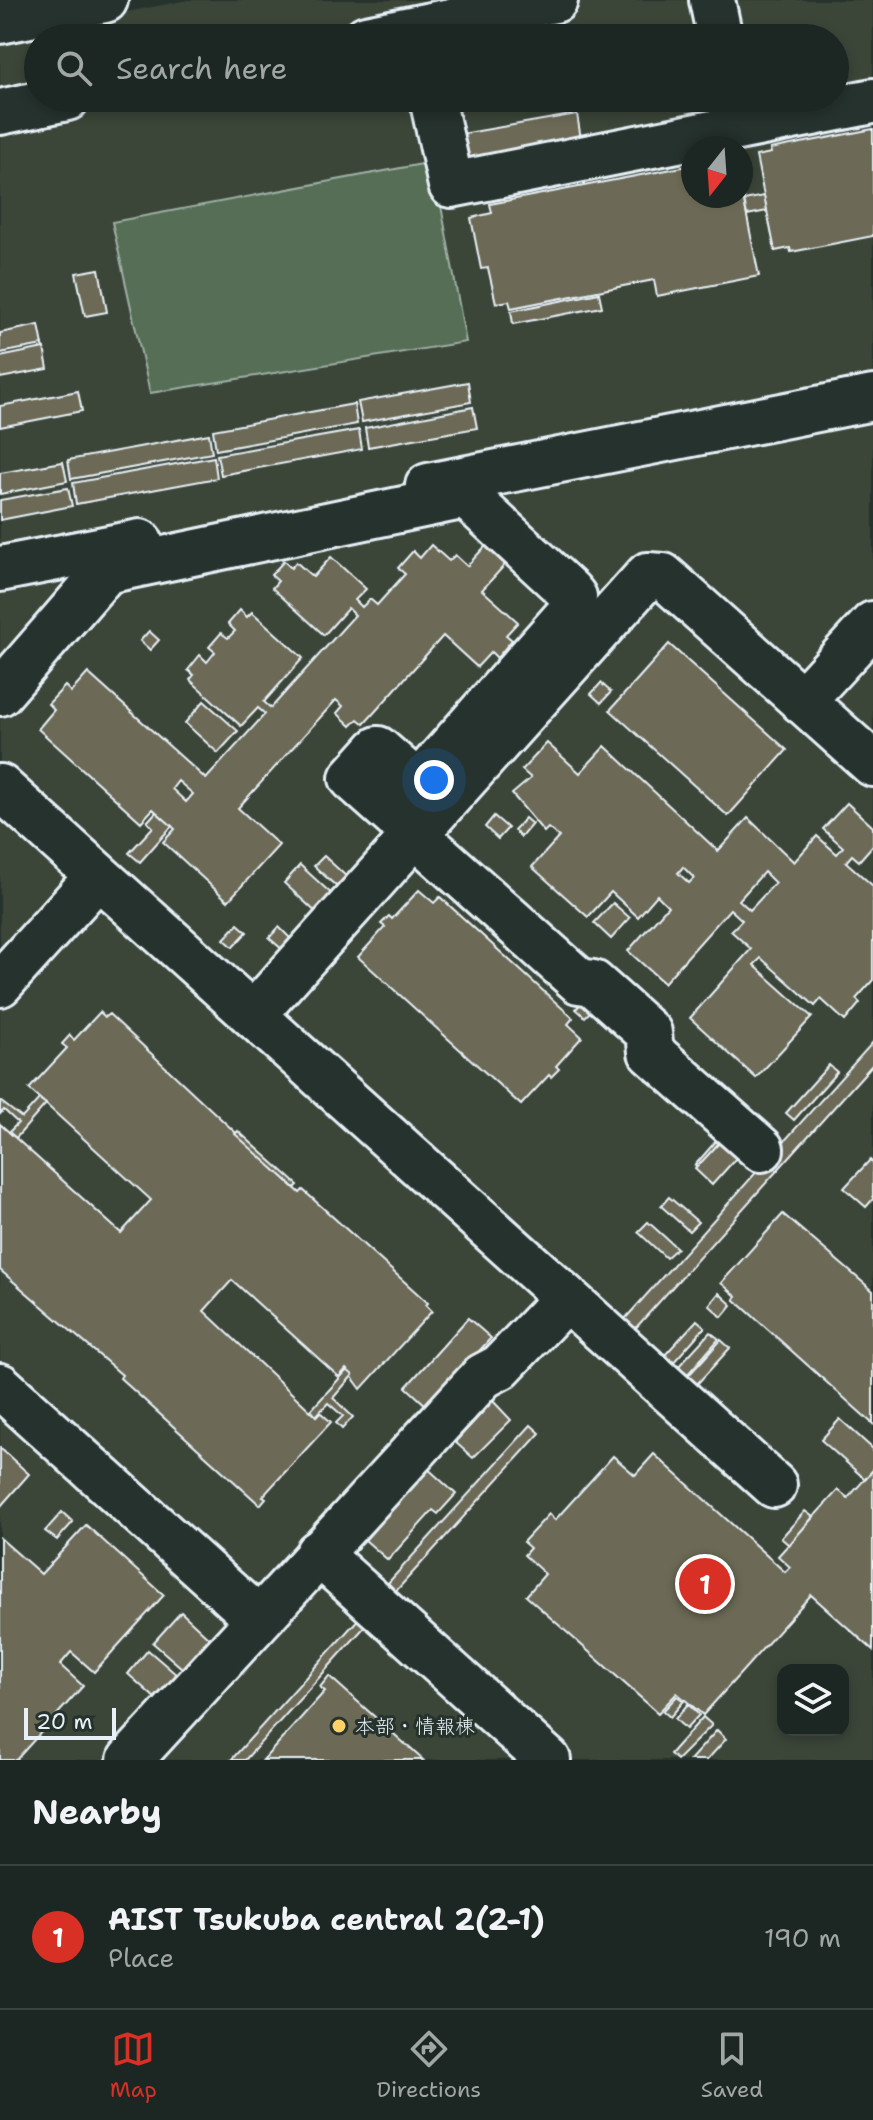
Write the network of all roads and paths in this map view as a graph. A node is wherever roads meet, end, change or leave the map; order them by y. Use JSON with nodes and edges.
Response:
{"nodes":[{"id":1,"x":105,"y":0,"type":"edge"},
{"id":2,"x":555,"y":0,"type":"edge"},
{"id":3,"x":712,"y":0,"type":"edge"},
{"id":4,"x":22,"y":12,"type":"edge"},
{"id":5,"x":455,"y":24,"type":"edge"},
{"id":6,"x":717,"y":24,"type":"edge"},
{"id":7,"x":873,"y":101,"type":"edge"},
{"id":8,"x":849,"y":103,"type":"edge"},
{"id":9,"x":24,"y":107,"type":"edge"},
{"id":10,"x":0,"y":112,"type":"edge"},
{"id":11,"x":435,"y":112,"type":"edge"},
{"id":12,"x":734,"y":113,"type":"edge"},
{"id":13,"x":873,"y":398,"type":"edge"},
{"id":14,"x":0,"y":569,"type":"edge"},
{"id":15,"x":873,"y":624,"type":"edge"},
{"id":16,"x":0,"y":693,"type":"edge"},
{"id":17,"x":802,"y":701,"type":"junction"},
{"id":18,"x":873,"y":764,"type":"edge"},
{"id":19,"x":0,"y":787,"type":"edge"},
{"id":20,"x":415,"y":834,"type":"junction"},
{"id":21,"x":98,"y":876,"type":"junction"},
{"id":22,"x":0,"y":984,"type":"edge"},
{"id":23,"x":253,"y":1015,"type":"junction"},
{"id":24,"x":761,"y":1149,"type":"dead end"},
{"id":25,"x":566,"y":1298,"type":"junction"},
{"id":26,"x":0,"y":1386,"type":"edge"},
{"id":27,"x":774,"y":1485,"type":"dead end"},
{"id":28,"x":318,"y":1553,"type":"junction"},
{"id":29,"x":258,"y":1619,"type":"junction"},
{"id":30,"x":133,"y":1759,"type":"edge"},
{"id":31,"x":548,"y":1760,"type":"edge"}],
"edges":[{"from":1,"to":4,"type":"street"},
{"from":2,"to":5,"type":"street"},
{"from":3,"to":6,"type":"street"},
{"from":7,"to":8,"type":"street"},
{"from":9,"to":10,"type":"street"},
{"from":11,"to":12,"type":"street"},
{"from":13,"to":14,"type":"street"},
{"from":15,"to":17,"type":"street"},
{"from":16,"to":20,"type":"street"},
{"from":17,"to":18,"type":"street"},
{"from":17,"to":20,"type":"street"},
{"from":19,"to":21,"type":"street"},
{"from":20,"to":23,"type":"street"},
{"from":20,"to":24,"type":"street"},
{"from":21,"to":22,"type":"street"},
{"from":21,"to":23,"type":"street"},
{"from":23,"to":25,"type":"street"},
{"from":25,"to":27,"type":"street"},
{"from":25,"to":28,"type":"street"},
{"from":26,"to":29,"type":"street"},
{"from":28,"to":29,"type":"street"},
{"from":28,"to":31,"type":"street"},
{"from":29,"to":30,"type":"street"}]}
